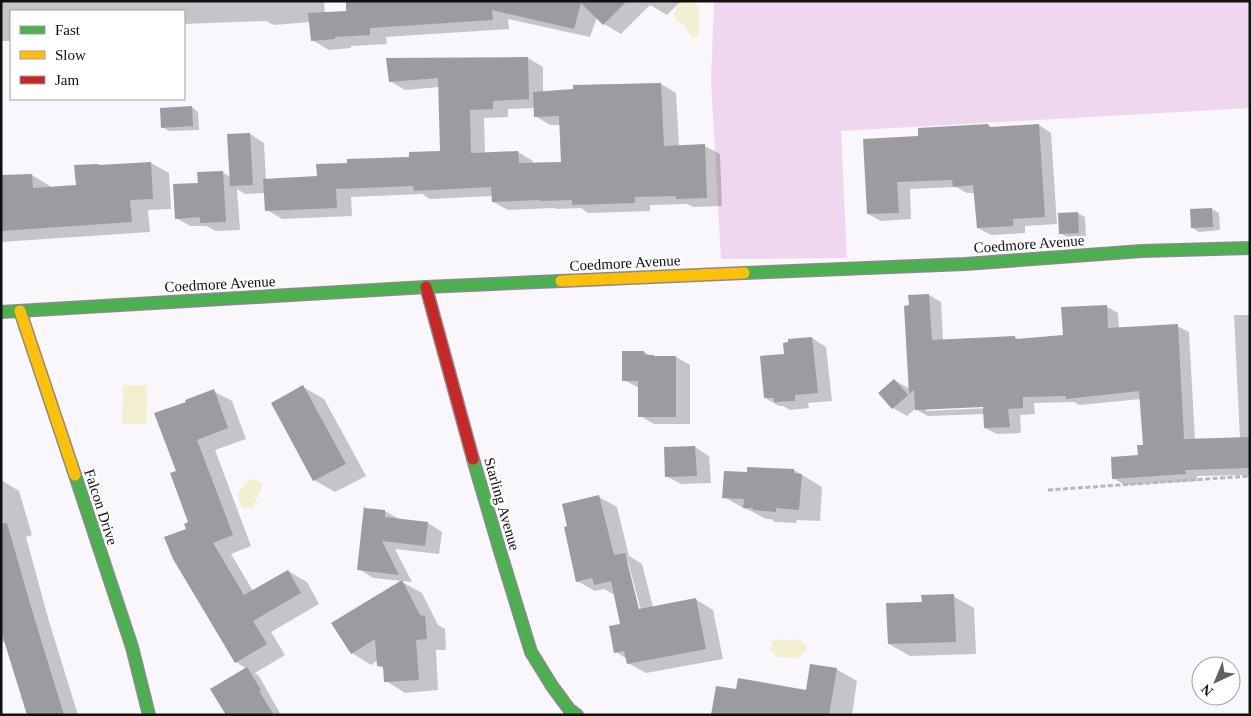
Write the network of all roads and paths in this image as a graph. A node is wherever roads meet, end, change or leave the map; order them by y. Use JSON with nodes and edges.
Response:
{"nodes":[{"id":1,"x":1250,"y":248,"type":"edge"},
{"id":2,"x":426,"y":287,"type":"junction"},
{"id":3,"x":20,"y":311,"type":"junction"},
{"id":4,"x":1,"y":312,"type":"edge"},
{"id":5,"x":1250,"y":476,"type":"edge"},
{"id":6,"x":1048,"y":490,"type":"dead end"},
{"id":7,"x":149,"y":715,"type":"edge"},
{"id":8,"x":576,"y":715,"type":"edge"}],
"edges":[{"from":1,"to":2,"type":"street","name":"Coedmore Avenue"},
{"from":2,"to":3,"type":"street","name":"Coedmore Avenue"},
{"from":2,"to":8,"type":"street","name":"Starling Avenue"},
{"from":3,"to":4,"type":"street","name":"Coedmore Avenue"},
{"from":3,"to":7,"type":"street","name":"Falcon Drive"},
{"from":5,"to":6,"type":"path"}]}
